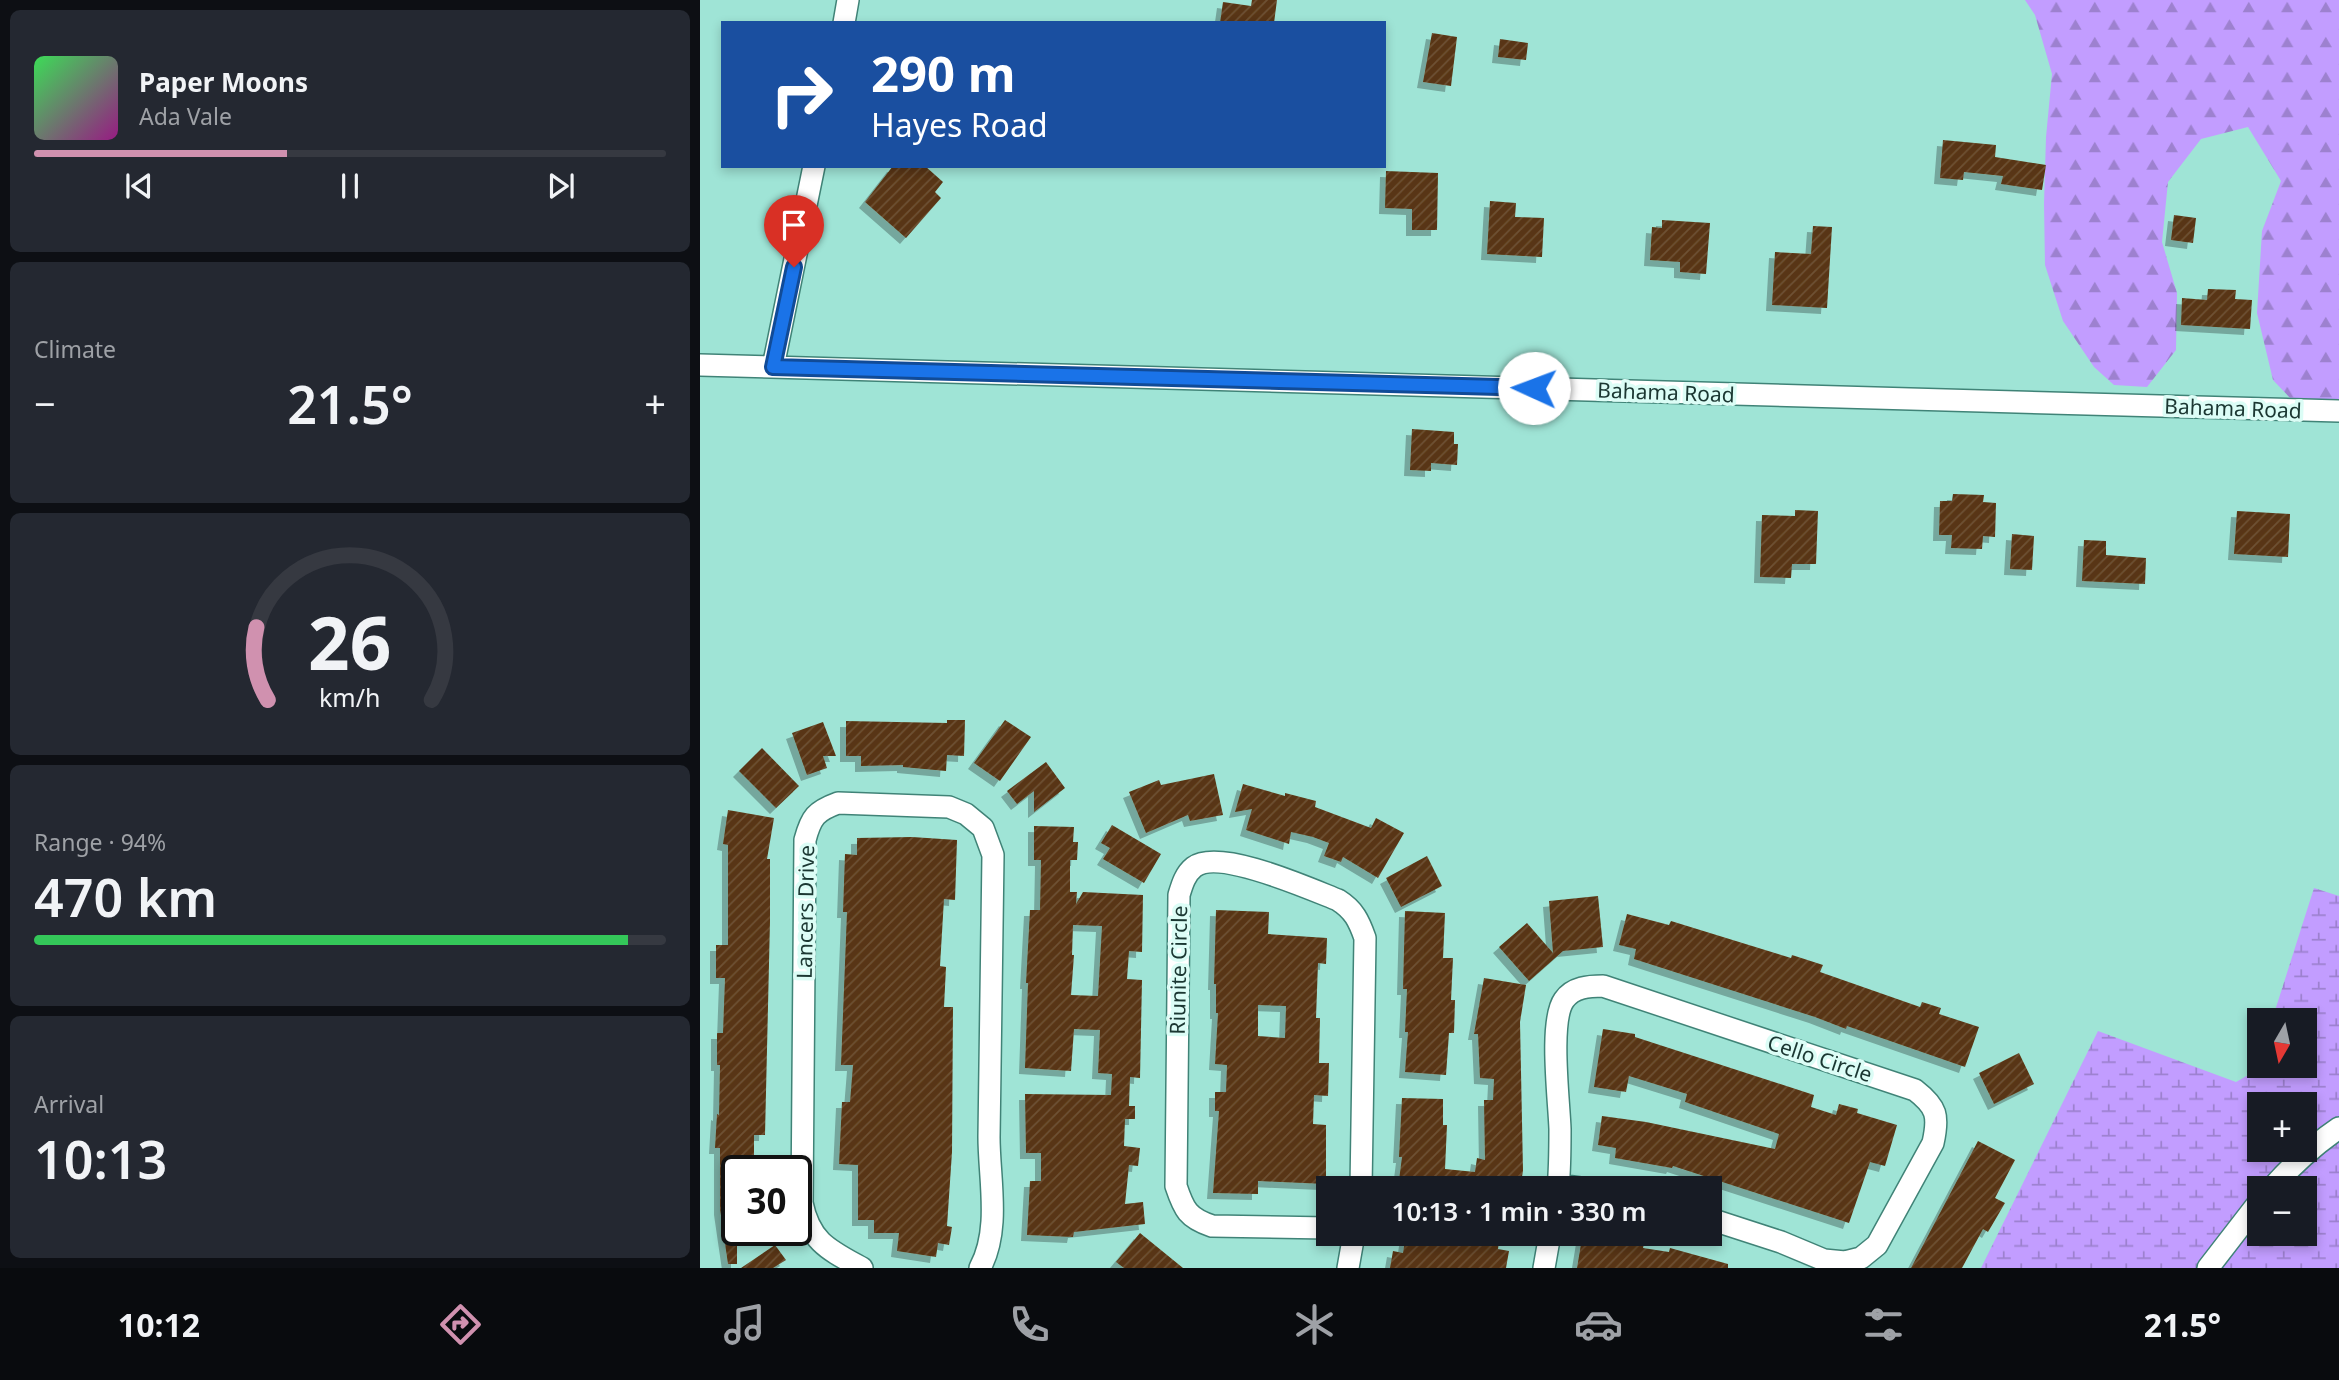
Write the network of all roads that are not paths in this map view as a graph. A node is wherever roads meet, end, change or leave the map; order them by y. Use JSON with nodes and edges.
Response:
{"nodes":[{"id":1,"x":848,"y":0,"type":"edge"},
{"id":2,"x":844,"y":21,"type":"edge"},
{"id":3,"x":814,"y":168,"type":"edge"},
{"id":4,"x":700,"y":365,"type":"edge"},
{"id":5,"x":773,"y":367,"type":"junction"},
{"id":6,"x":2339,"y":411,"type":"edge"},
{"id":7,"x":2339,"y":1128,"type":"edge"},
{"id":8,"x":1361,"y":1176,"type":"edge"},
{"id":9,"x":1558,"y":1176,"type":"edge"},
{"id":10,"x":2284,"y":1176,"type":"edge"},
{"id":11,"x":2247,"y":1218,"type":"edge"},
{"id":12,"x":1722,"y":1223,"type":"edge"},
{"id":13,"x":1316,"y":1228,"type":"edge"},
{"id":14,"x":1352,"y":1246,"type":"edge"},
{"id":15,"x":1548,"y":1246,"type":"edge"},
{"id":16,"x":862,"y":1268,"type":"edge"},
{"id":17,"x":979,"y":1268,"type":"edge"},
{"id":18,"x":1348,"y":1268,"type":"edge"},
{"id":19,"x":1544,"y":1268,"type":"edge"},
{"id":20,"x":2208,"y":1268,"type":"edge"}],
"edges":[{"from":1,"to":2,"type":"street"},
{"from":3,"to":5,"type":"street"},
{"from":4,"to":5,"type":"street","name":"Bahama Road"},
{"from":5,"to":6,"type":"street","name":"Bahama Road"},
{"from":7,"to":10,"type":"street"},
{"from":8,"to":13,"type":"street","name":"Riunite Circle"},
{"from":9,"to":12,"type":"street","name":"Cello Circle"},
{"from":11,"to":20,"type":"street"},
{"from":14,"to":18,"type":"street"},
{"from":15,"to":19,"type":"street"},
{"from":16,"to":17,"type":"street","name":"Lancers Drive"}]}
